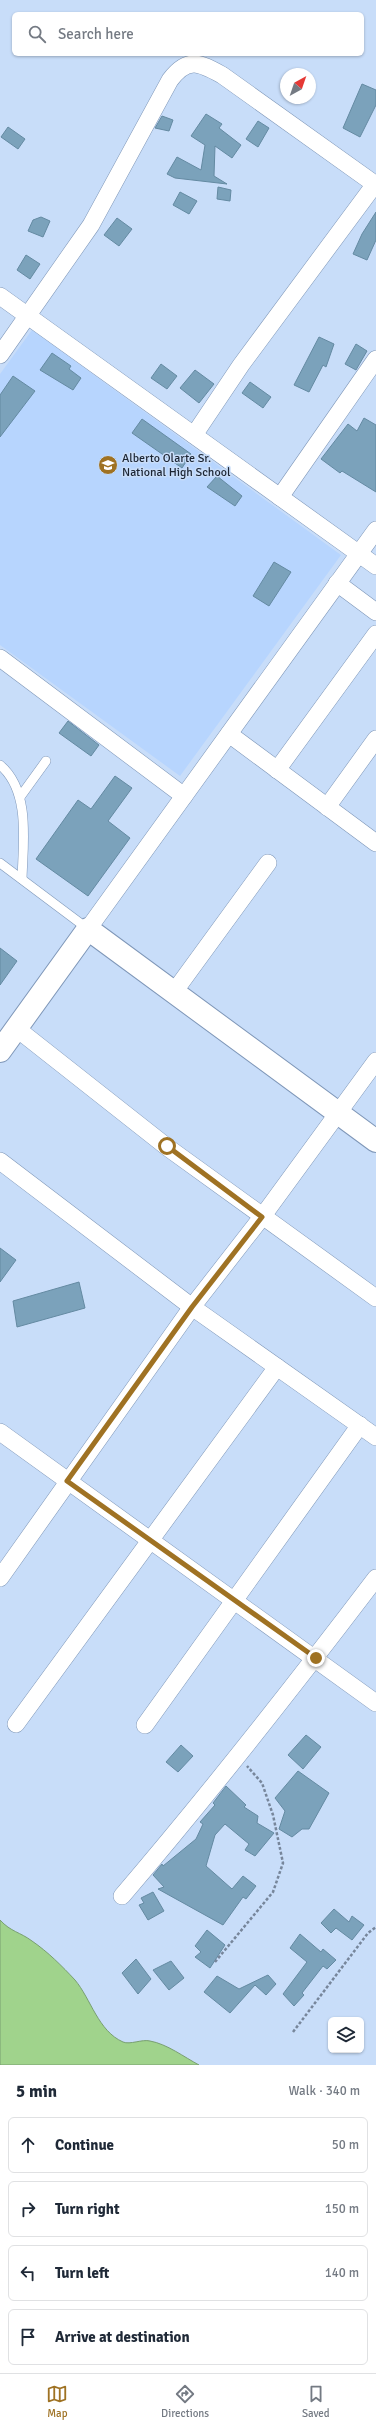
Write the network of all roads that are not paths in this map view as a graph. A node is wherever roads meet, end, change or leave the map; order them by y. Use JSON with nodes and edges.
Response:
{"nodes":[{"id":1,"x":376,"y":184,"type":"edge"},
{"id":2,"x":0,"y":296,"type":"edge"},
{"id":3,"x":29,"y":316,"type":"junction"},
{"id":4,"x":0,"y":355,"type":"edge"},
{"id":5,"x":376,"y":359,"type":"edge"},
{"id":6,"x":194,"y":435,"type":"junction"},
{"id":7,"x":280,"y":497,"type":"junction"},
{"id":8,"x":376,"y":530,"type":"edge"},
{"id":9,"x":359,"y":553,"type":"junction"},
{"id":10,"x":376,"y":566,"type":"edge"},
{"id":11,"x":338,"y":583,"type":"junction"},
{"id":12,"x":376,"y":612,"type":"edge"},
{"id":13,"x":376,"y":634,"type":"edge"},
{"id":14,"x":0,"y":658,"type":"edge"},
{"id":15,"x":229,"y":734,"type":"junction"},
{"id":16,"x":375,"y":742,"type":"edge"},
{"id":17,"x":46,"y":761,"type":"dead end"},
{"id":18,"x":0,"y":766,"type":"edge"},
{"id":19,"x":277,"y":770,"type":"junction"},
{"id":20,"x":184,"y":796,"type":"junction"},
{"id":21,"x":20,"y":797,"type":"junction"},
{"id":22,"x":327,"y":807,"type":"junction"},
{"id":23,"x":376,"y":843,"type":"edge"},
{"id":24,"x":268,"y":862,"type":"dead end"},
{"id":25,"x":0,"y":863,"type":"edge"},
{"id":26,"x":22,"y":879,"type":"junction"},
{"id":27,"x":88,"y":929,"type":"junction"},
{"id":28,"x":174,"y":992,"type":"junction"},
{"id":29,"x":16,"y":1028,"type":"junction"},
{"id":30,"x":0,"y":1051,"type":"edge"},
{"id":31,"x":376,"y":1061,"type":"edge"},
{"id":32,"x":338,"y":1113,"type":"junction"},
{"id":33,"x":376,"y":1141,"type":"edge"},
{"id":34,"x":0,"y":1161,"type":"edge"},
{"id":35,"x":262,"y":1217,"type":"junction"},
{"id":36,"x":376,"y":1298,"type":"edge"},
{"id":37,"x":192,"y":1307,"type":"junction"},
{"id":38,"x":277,"y":1367,"type":"junction"},
{"id":39,"x":360,"y":1425,"type":"junction"},
{"id":40,"x":0,"y":1432,"type":"edge"},
{"id":41,"x":376,"y":1436,"type":"edge"},
{"id":42,"x":67,"y":1481,"type":"junction"},
{"id":43,"x":150,"y":1540,"type":"junction"},
{"id":44,"x":0,"y":1578,"type":"edge"},
{"id":45,"x":376,"y":1578,"type":"edge"},
{"id":46,"x":234,"y":1600,"type":"junction"},
{"id":47,"x":316,"y":1658,"type":"junction"},
{"id":48,"x":376,"y":1703,"type":"edge"},
{"id":49,"x":16,"y":1724,"type":"dead end"},
{"id":50,"x":145,"y":1724,"type":"dead end"},
{"id":51,"x":122,"y":1896,"type":"dead end"}],
"edges":[{"from":1,"to":3,"type":"street"},
{"from":1,"to":6,"type":"street"},
{"from":2,"to":3,"type":"street"},
{"from":3,"to":4,"type":"street"},
{"from":3,"to":6,"type":"street"},
{"from":5,"to":7,"type":"street"},
{"from":6,"to":7,"type":"street"},
{"from":7,"to":9,"type":"street"},
{"from":8,"to":9,"type":"street"},
{"from":9,"to":10,"type":"street"},
{"from":9,"to":11,"type":"street"},
{"from":11,"to":12,"type":"street"},
{"from":11,"to":15,"type":"street"},
{"from":13,"to":19,"type":"street"},
{"from":14,"to":20,"type":"street"},
{"from":15,"to":19,"type":"street"},
{"from":15,"to":20,"type":"street"},
{"from":16,"to":22,"type":"street"},
{"from":17,"to":21,"type":"lane"},
{"from":18,"to":21,"type":"lane"},
{"from":19,"to":22,"type":"street"},
{"from":20,"to":27,"type":"street"},
{"from":21,"to":26,"type":"lane"},
{"from":22,"to":23,"type":"street"},
{"from":24,"to":28,"type":"street"},
{"from":25,"to":26,"type":"lane"},
{"from":26,"to":27,"type":"lane"},
{"from":27,"to":28,"type":"street"},
{"from":27,"to":29,"type":"street"},
{"from":28,"to":32,"type":"street"},
{"from":29,"to":30,"type":"street"},
{"from":29,"to":35,"type":"street"},
{"from":31,"to":32,"type":"street"},
{"from":32,"to":33,"type":"street"},
{"from":32,"to":35,"type":"street"},
{"from":34,"to":37,"type":"street"},
{"from":35,"to":36,"type":"street"},
{"from":35,"to":37,"type":"street"},
{"from":37,"to":38,"type":"street"},
{"from":37,"to":42,"type":"street"},
{"from":38,"to":39,"type":"street"},
{"from":38,"to":43,"type":"street"},
{"from":39,"to":41,"type":"street"},
{"from":39,"to":46,"type":"street"},
{"from":40,"to":42,"type":"street"},
{"from":42,"to":43,"type":"street"},
{"from":42,"to":44,"type":"street"},
{"from":43,"to":46,"type":"street"},
{"from":43,"to":49,"type":"street"},
{"from":45,"to":47,"type":"street"},
{"from":46,"to":47,"type":"street"},
{"from":46,"to":50,"type":"street"},
{"from":47,"to":48,"type":"street"},
{"from":47,"to":51,"type":"street"}]}
